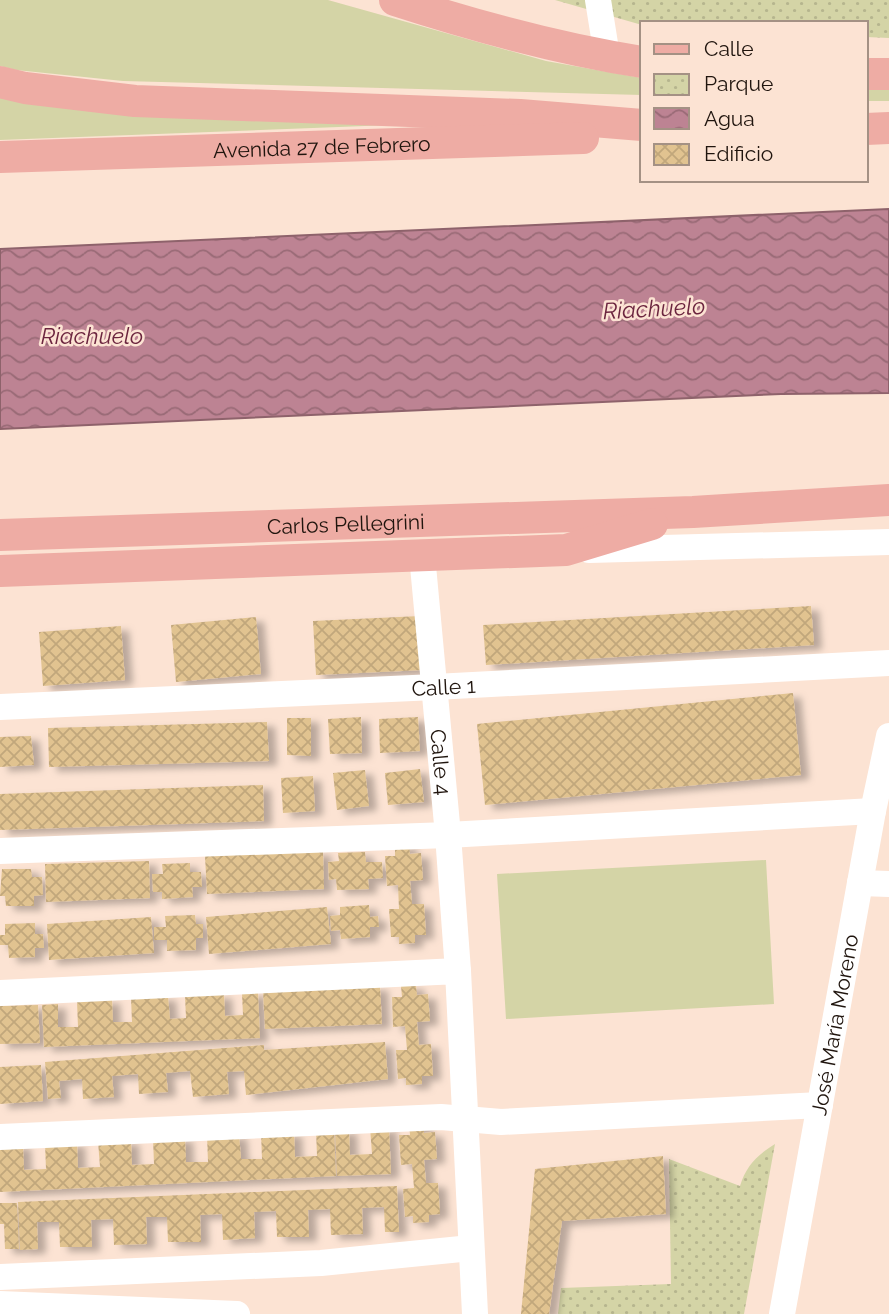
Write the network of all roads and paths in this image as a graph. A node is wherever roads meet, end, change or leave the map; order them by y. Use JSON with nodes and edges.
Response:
{"nodes":[{"id":1,"x":395,"y":0,"type":"edge"},
{"id":2,"x":598,"y":0,"type":"edge"},
{"id":3,"x":607,"y":57,"type":"junction"},
{"id":4,"x":640,"y":62,"type":"edge"},
{"id":5,"x":868,"y":74,"type":"edge"},
{"id":6,"x":889,"y":74,"type":"edge"},
{"id":7,"x":0,"y":82,"type":"edge"},
{"id":8,"x":640,"y":125,"type":"edge"},
{"id":9,"x":889,"y":128,"type":"edge"},
{"id":10,"x":868,"y":129,"type":"edge"},
{"id":11,"x":640,"y":136,"type":"edge"},
{"id":12,"x":0,"y":157,"type":"edge"},
{"id":13,"x":889,"y":500,"type":"edge"},
{"id":14,"x":693,"y":512,"type":"junction"},
{"id":15,"x":0,"y":535,"type":"edge"},
{"id":16,"x":889,"y":542,"type":"edge"},
{"id":17,"x":566,"y":550,"type":"junction"},
{"id":18,"x":422,"y":555,"type":"junction"},
{"id":19,"x":0,"y":571,"type":"edge"},
{"id":20,"x":889,"y":663,"type":"edge"},
{"id":21,"x":435,"y":687,"type":"junction"},
{"id":22,"x":0,"y":707,"type":"edge"},
{"id":23,"x":889,"y":736,"type":"edge"},
{"id":24,"x":873,"y":811,"type":"junction"},
{"id":25,"x":449,"y":835,"type":"junction"},
{"id":26,"x":0,"y":851,"type":"edge"},
{"id":27,"x":860,"y":883,"type":"junction"},
{"id":28,"x":889,"y":884,"type":"edge"},
{"id":29,"x":458,"y":971,"type":"junction"},
{"id":30,"x":0,"y":993,"type":"edge"},
{"id":31,"x":820,"y":1105,"type":"junction"},
{"id":32,"x":464,"y":1120,"type":"junction"},
{"id":33,"x":0,"y":1137,"type":"edge"},
{"id":34,"x":471,"y":1248,"type":"junction"},
{"id":35,"x":0,"y":1277,"type":"edge"},
{"id":36,"x":0,"y":1304,"type":"edge"},
{"id":37,"x":236,"y":1314,"type":"edge"},
{"id":38,"x":475,"y":1314,"type":"edge"},
{"id":39,"x":782,"y":1314,"type":"edge"}],
"edges":[{"from":1,"to":3,"type":"main road"},
{"from":2,"to":3,"type":"street"},
{"from":3,"to":4,"type":"main road"},
{"from":5,"to":6,"type":"main road"},
{"from":7,"to":8,"type":"main road"},
{"from":9,"to":10,"type":"main road"},
{"from":11,"to":12,"type":"main road","name":"Avenida 27 de Febrero"},
{"from":13,"to":14,"type":"main road","name":"Carlos Pellegrini"},
{"from":14,"to":15,"type":"main road","name":"Carlos Pellegrini"},
{"from":14,"to":17,"type":"main road","name":"Carlos Pellegrini"},
{"from":16,"to":17,"type":"street","name":"Carlos Pellegrini"},
{"from":17,"to":18,"type":"main road","name":"Carlos Pellegrini"},
{"from":18,"to":19,"type":"main road","name":"Carlos Pellegrini"},
{"from":18,"to":21,"type":"street","name":"Calle 4"},
{"from":20,"to":21,"type":"street","name":"Calle 1"},
{"from":21,"to":22,"type":"street","name":"Calle 1"},
{"from":21,"to":25,"type":"street","name":"Calle 4"},
{"from":23,"to":24,"type":"street","name":"José María Moreno"},
{"from":24,"to":25,"type":"street"},
{"from":24,"to":27,"type":"street","name":"José María Moreno"},
{"from":25,"to":26,"type":"street"},
{"from":25,"to":29,"type":"street","name":"Calle 4"},
{"from":27,"to":28,"type":"street"},
{"from":27,"to":31,"type":"street","name":"José María Moreno"},
{"from":29,"to":30,"type":"street"},
{"from":29,"to":32,"type":"street","name":"Calle 4"},
{"from":31,"to":32,"type":"street"},
{"from":31,"to":39,"type":"street","name":"José María Moreno"},
{"from":32,"to":33,"type":"street"},
{"from":32,"to":34,"type":"street","name":"Calle 4"},
{"from":34,"to":35,"type":"street"},
{"from":34,"to":38,"type":"street","name":"Calle 4"},
{"from":36,"to":37,"type":"street"}]}
